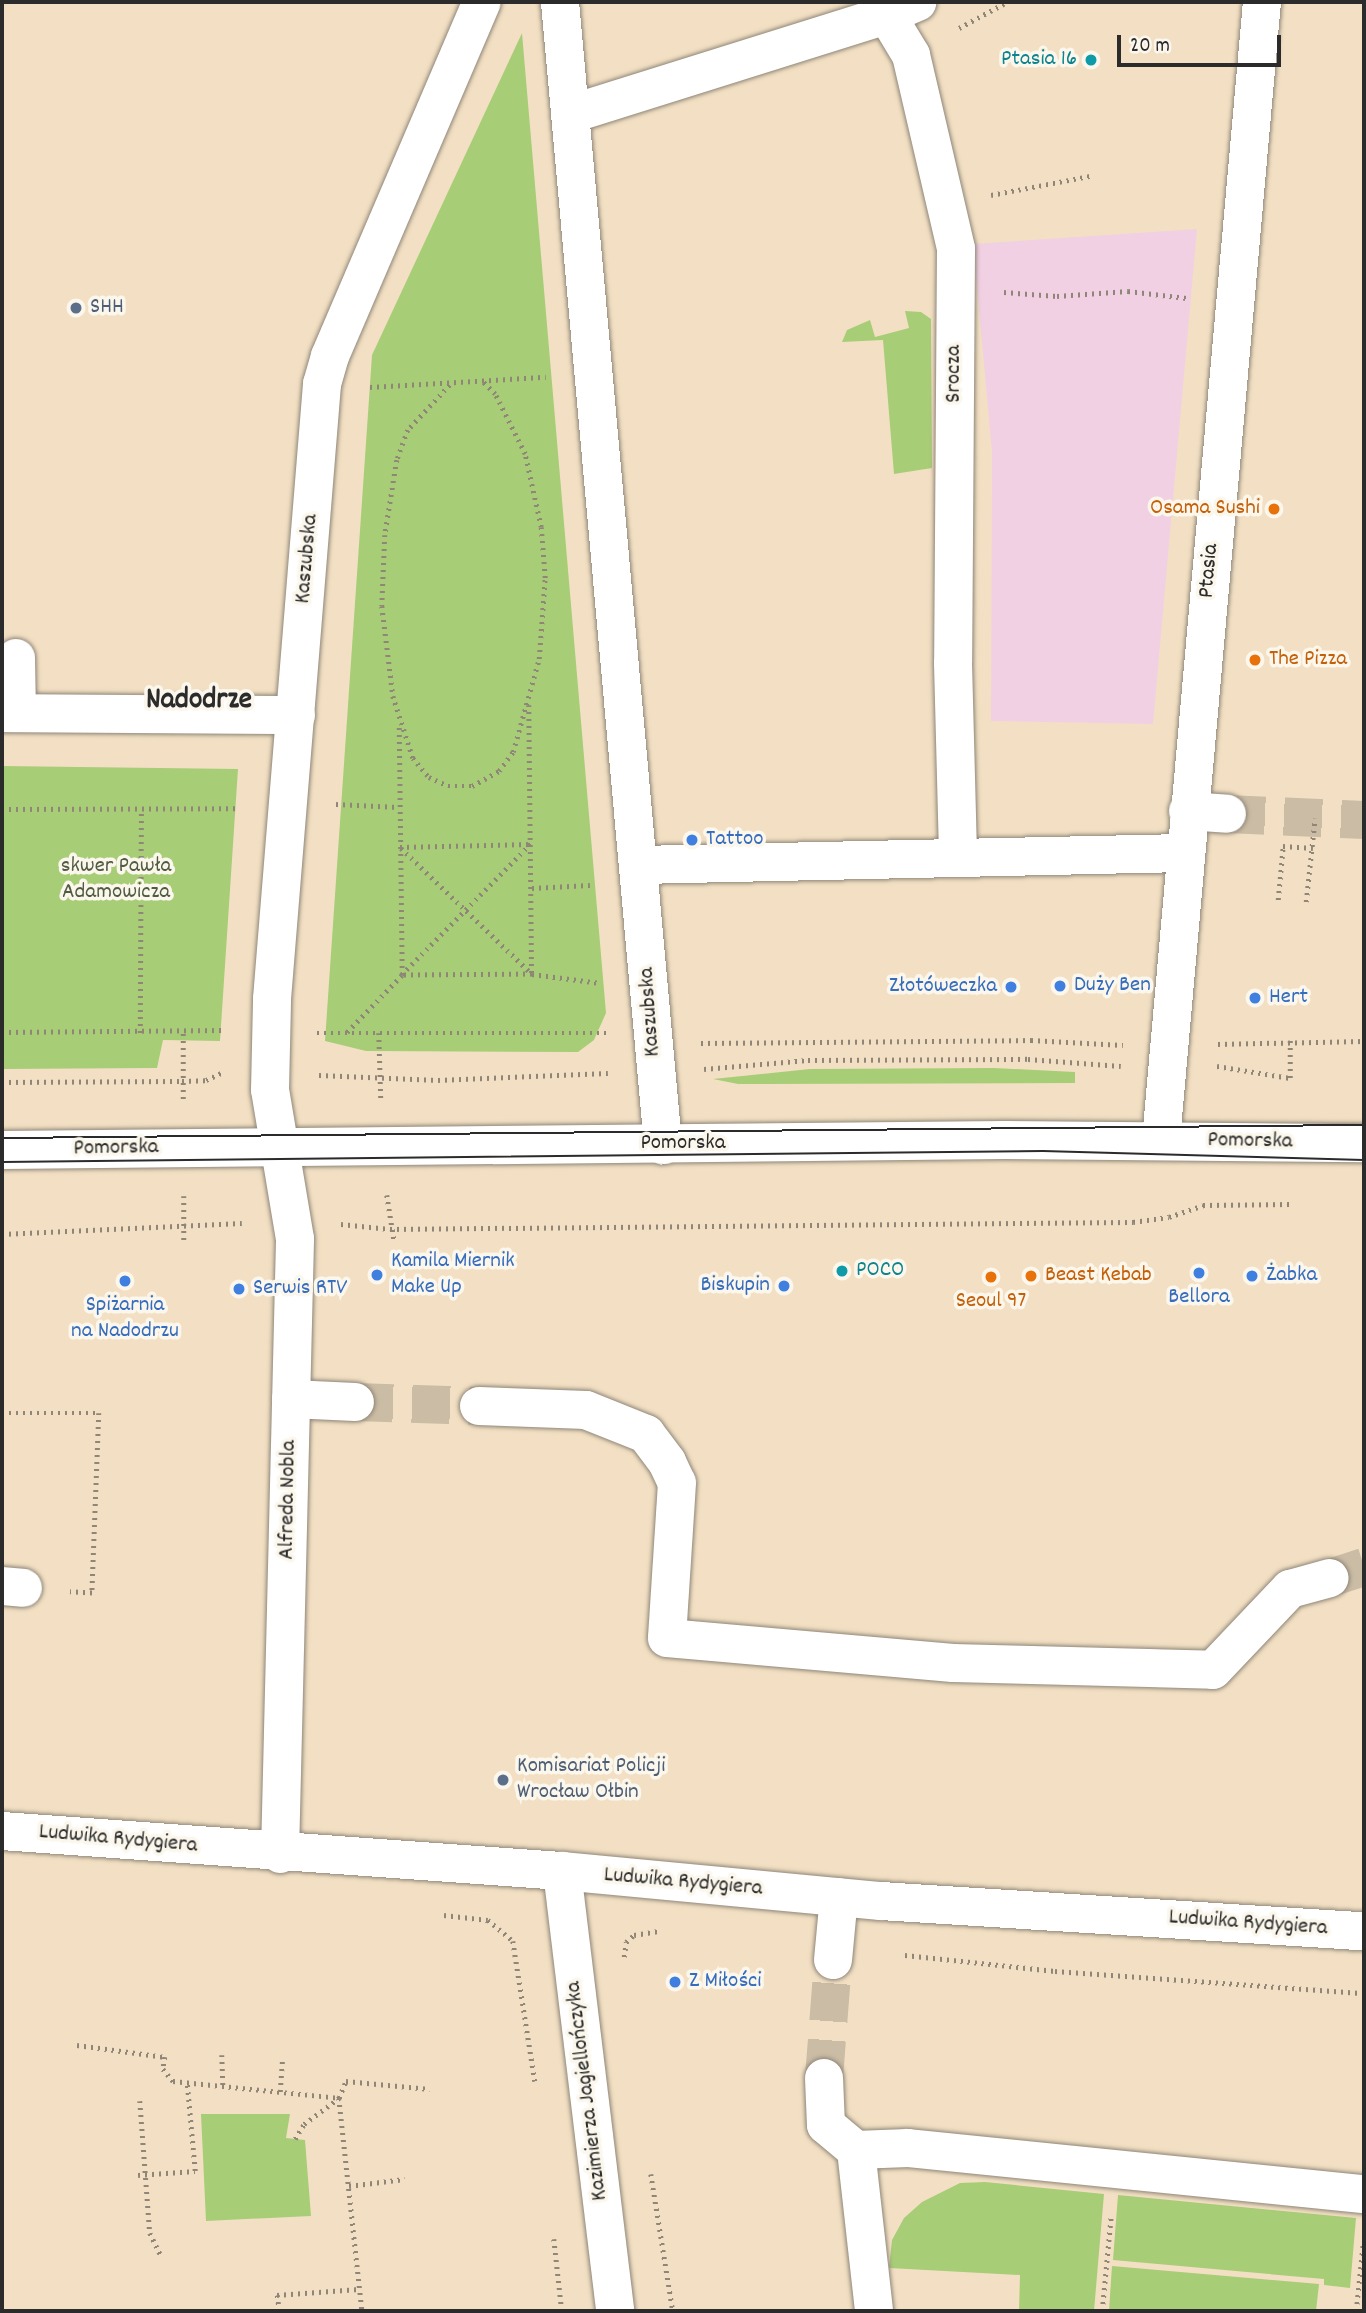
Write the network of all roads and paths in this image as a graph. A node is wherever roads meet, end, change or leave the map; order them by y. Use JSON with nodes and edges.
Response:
{"nodes":[{"id":1,"x":482,"y":2,"type":"edge"},
{"id":2,"x":560,"y":2,"type":"edge"},
{"id":3,"x":1262,"y":2,"type":"edge"},
{"id":4,"x":894,"y":6,"type":"edge"},
{"id":5,"x":573,"y":113,"type":"junction"},
{"id":6,"x":1090,"y":176,"type":"dead end"},
{"id":7,"x":977,"y":197,"type":"dead end"},
{"id":8,"x":1200,"y":299,"type":"dead end"},
{"id":9,"x":956,"y":300,"type":"junction"},
{"id":10,"x":551,"y":377,"type":"dead end"},
{"id":11,"x":483,"y":382,"type":"junction"},
{"id":12,"x":450,"y":384,"type":"junction"},
{"id":13,"x":356,"y":388,"type":"dead end"},
{"id":14,"x":16,"y":658,"type":"dead end"},
{"id":15,"x":529,"y":697,"type":"junction"},
{"id":16,"x":9,"y":713,"type":"edge"},
{"id":17,"x":296,"y":715,"type":"junction"},
{"id":18,"x":399,"y":720,"type":"junction"},
{"id":19,"x":329,"y":804,"type":"dead end"},
{"id":20,"x":398,"y":807,"type":"junction"},
{"id":21,"x":250,"y":808,"type":"dead end"},
{"id":22,"x":2,"y":809,"type":"edge"},
{"id":23,"x":141,"y":809,"type":"junction"},
{"id":24,"x":1188,"y":811,"type":"junction"},
{"id":25,"x":1227,"y":814,"type":"tunnel mouth"},
{"id":26,"x":1315,"y":818,"type":"dead end"},
{"id":27,"x":531,"y":844,"type":"junction"},
{"id":28,"x":400,"y":847,"type":"junction"},
{"id":29,"x":1313,"y":848,"type":"junction"},
{"id":30,"x":1184,"y":853,"type":"junction"},
{"id":31,"x":958,"y":857,"type":"junction"},
{"id":32,"x":639,"y":864,"type":"junction"},
{"id":33,"x":603,"y":884,"type":"dead end"},
{"id":34,"x":532,"y":888,"type":"junction"},
{"id":35,"x":1278,"y":900,"type":"dead end"},
{"id":36,"x":1306,"y":902,"type":"dead end"},
{"id":37,"x":467,"y":910,"type":"junction"},
{"id":38,"x":532,"y":974,"type":"junction"},
{"id":39,"x":402,"y":975,"type":"junction"},
{"id":40,"x":613,"y":985,"type":"dead end"},
{"id":41,"x":2,"y":1032,"type":"edge"},
{"id":42,"x":272,"y":1032,"type":"junction"},
{"id":43,"x":140,"y":1033,"type":"junction"},
{"id":44,"x":346,"y":1033,"type":"junction"},
{"id":45,"x":616,"y":1033,"type":"dead end"},
{"id":46,"x":1290,"y":1040,"type":"junction"},
{"id":47,"x":692,"y":1041,"type":"dead end"},
{"id":48,"x":1364,"y":1041,"type":"edge"},
{"id":49,"x":1128,"y":1045,"type":"dead end"},
{"id":50,"x":1205,"y":1045,"type":"dead end"},
{"id":51,"x":1126,"y":1066,"type":"dead end"},
{"id":52,"x":1215,"y":1066,"type":"dead end"},
{"id":53,"x":697,"y":1069,"type":"dead end"},
{"id":54,"x":1161,"y":1140,"type":"junction"},
{"id":55,"x":1364,"y":1143,"type":"edge"},
{"id":56,"x":663,"y":1145,"type":"junction"},
{"id":57,"x":276,"y":1148,"type":"junction"},
{"id":58,"x":2,"y":1150,"type":"edge"},
{"id":59,"x":1291,"y":1204,"type":"dead end"},
{"id":60,"x":290,"y":1219,"type":"junction"},
{"id":61,"x":2,"y":1234,"type":"edge"},
{"id":62,"x":291,"y":1399,"type":"junction"},
{"id":63,"x":355,"y":1402,"type":"tunnel mouth"},
{"id":64,"x":479,"y":1406,"type":"tunnel mouth"},
{"id":65,"x":2,"y":1413,"type":"edge"},
{"id":66,"x":1331,"y":1578,"type":"tunnel mouth"},
{"id":67,"x":12,"y":1587,"type":"edge"},
{"id":68,"x":2,"y":1831,"type":"edge"},
{"id":69,"x":280,"y":1854,"type":"junction"},
{"id":70,"x":562,"y":1871,"type":"junction"},
{"id":71,"x":839,"y":1897,"type":"junction"},
{"id":72,"x":436,"y":1914,"type":"dead end"},
{"id":73,"x":1364,"y":1931,"type":"edge"},
{"id":74,"x":672,"y":1932,"type":"dead end"},
{"id":75,"x":834,"y":1953,"type":"joint"},
{"id":76,"x":623,"y":1963,"type":"dead end"},
{"id":77,"x":1364,"y":1993,"type":"edge"},
{"id":78,"x":77,"y":2045,"type":"dead end"},
{"id":79,"x":222,"y":2055,"type":"dead end"},
{"id":80,"x":282,"y":2060,"type":"dead end"},
{"id":81,"x":824,"y":2078,"type":"tunnel mouth"},
{"id":82,"x":187,"y":2083,"type":"junction"},
{"id":83,"x":223,"y":2086,"type":"junction"},
{"id":84,"x":536,"y":2088,"type":"dead end"},
{"id":85,"x":430,"y":2089,"type":"dead end"},
{"id":86,"x":281,"y":2092,"type":"junction"},
{"id":87,"x":339,"y":2098,"type":"junction"},
{"id":88,"x":140,"y":2101,"type":"dead end"},
{"id":89,"x":295,"y":2139,"type":"dead end"},
{"id":90,"x":856,"y":2150,"type":"junction"},
{"id":91,"x":649,"y":2163,"type":"dead end"},
{"id":92,"x":1115,"y":2169,"type":"junction"},
{"id":93,"x":146,"y":2174,"type":"junction"},
{"id":94,"x":138,"y":2175,"type":"dead end"},
{"id":95,"x":405,"y":2179,"type":"dead end"},
{"id":96,"x":349,"y":2186,"type":"junction"},
{"id":97,"x":1364,"y":2194,"type":"edge"},
{"id":98,"x":1364,"y":2230,"type":"edge"},
{"id":99,"x":553,"y":2233,"type":"dead end"},
{"id":100,"x":161,"y":2256,"type":"dead end"},
{"id":101,"x":359,"y":2289,"type":"junction"},
{"id":102,"x":279,"y":2311,"type":"edge"},
{"id":103,"x":362,"y":2311,"type":"edge"},
{"id":104,"x":562,"y":2311,"type":"edge"},
{"id":105,"x":615,"y":2311,"type":"edge"},
{"id":106,"x":673,"y":2311,"type":"edge"},
{"id":107,"x":874,"y":2311,"type":"edge"},
{"id":108,"x":1102,"y":2311,"type":"edge"},
{"id":109,"x":1356,"y":2311,"type":"edge"}],
"edges":[{"from":1,"to":17,"type":"street","name":"Kaszubska"},
{"from":2,"to":5,"type":"street","name":"Kaszubska"},
{"from":3,"to":24,"type":"street","name":"Ptasia"},
{"from":4,"to":5,"type":"street","name":"Srocza"},
{"from":4,"to":9,"type":"street","name":"Srocza"},
{"from":5,"to":32,"type":"street","name":"Kaszubska"},
{"from":6,"to":7,"type":"path"},
{"from":8,"to":9,"type":"path"},
{"from":9,"to":31,"type":"street","name":"Srocza"},
{"from":10,"to":11,"type":"path"},
{"from":11,"to":12,"type":"path"},
{"from":11,"to":15,"type":"path"},
{"from":12,"to":13,"type":"path"},
{"from":12,"to":18,"type":"path"},
{"from":14,"to":16,"type":"street"},
{"from":15,"to":18,"type":"path"},
{"from":15,"to":27,"type":"path"},
{"from":16,"to":17,"type":"street"},
{"from":17,"to":42,"type":"street","name":"Kaszubska"},
{"from":18,"to":20,"type":"path"},
{"from":19,"to":20,"type":"path"},
{"from":20,"to":28,"type":"path"},
{"from":21,"to":23,"type":"path"},
{"from":22,"to":23,"type":"path"},
{"from":23,"to":43,"type":"path"},
{"from":24,"to":25,"type":"street"},
{"from":24,"to":30,"type":"street","name":"Ptasia"},
{"from":26,"to":29,"type":"path"},
{"from":27,"to":28,"type":"path"},
{"from":27,"to":34,"type":"path"},
{"from":27,"to":37,"type":"path"},
{"from":28,"to":37,"type":"path"},
{"from":28,"to":39,"type":"path"},
{"from":29,"to":35,"type":"path"},
{"from":29,"to":36,"type":"path"},
{"from":30,"to":31,"type":"street"},
{"from":30,"to":54,"type":"street","name":"Ptasia"},
{"from":31,"to":32,"type":"street"},
{"from":32,"to":56,"type":"street","name":"Kaszubska"},
{"from":33,"to":34,"type":"path"},
{"from":34,"to":38,"type":"path"},
{"from":37,"to":38,"type":"path"},
{"from":37,"to":39,"type":"path"},
{"from":38,"to":39,"type":"path"},
{"from":38,"to":40,"type":"path"},
{"from":39,"to":44,"type":"path"},
{"from":41,"to":43,"type":"path"},
{"from":42,"to":43,"type":"path"},
{"from":42,"to":44,"type":"path"},
{"from":42,"to":57,"type":"street","name":"Kaszubska"},
{"from":44,"to":45,"type":"path"},
{"from":46,"to":48,"type":"path"},
{"from":46,"to":50,"type":"path"},
{"from":46,"to":52,"type":"path"},
{"from":47,"to":49,"type":"path"},
{"from":51,"to":53,"type":"path"},
{"from":54,"to":55,"type":"street","name":"Pomorska"},
{"from":54,"to":56,"type":"street","name":"Pomorska"},
{"from":56,"to":57,"type":"street","name":"Pomorska"},
{"from":57,"to":58,"type":"street","name":"Pomorska"},
{"from":57,"to":60,"type":"street","name":"Alfreda Nobla"},
{"from":59,"to":60,"type":"path"},
{"from":60,"to":61,"type":"path"},
{"from":60,"to":62,"type":"street","name":"Alfreda Nobla"},
{"from":62,"to":63,"type":"street"},
{"from":62,"to":69,"type":"street","name":"Alfreda Nobla"},
{"from":64,"to":66,"type":"street"},
{"from":65,"to":67,"type":"path"},
{"from":68,"to":69,"type":"street","name":"Ludwika Rydygiera"},
{"from":69,"to":70,"type":"street","name":"Ludwika Rydygiera"},
{"from":70,"to":71,"type":"street","name":"Ludwika Rydygiera"},
{"from":70,"to":105,"type":"street","name":"Kazimierza Jagiellończyka"},
{"from":71,"to":73,"type":"street","name":"Ludwika Rydygiera"},
{"from":71,"to":75,"type":"street"},
{"from":72,"to":84,"type":"path"},
{"from":74,"to":76,"type":"path"},
{"from":75,"to":77,"type":"path"},
{"from":78,"to":82,"type":"path"},
{"from":79,"to":83,"type":"path"},
{"from":80,"to":86,"type":"path"},
{"from":81,"to":90,"type":"street"},
{"from":82,"to":83,"type":"path"},
{"from":82,"to":93,"type":"path"},
{"from":83,"to":86,"type":"path"},
{"from":85,"to":87,"type":"path"},
{"from":86,"to":87,"type":"path"},
{"from":87,"to":89,"type":"path"},
{"from":87,"to":96,"type":"path"},
{"from":88,"to":93,"type":"path"},
{"from":90,"to":92,"type":"street"},
{"from":90,"to":107,"type":"street"},
{"from":91,"to":106,"type":"path"},
{"from":92,"to":97,"type":"street"},
{"from":92,"to":108,"type":"path"},
{"from":93,"to":94,"type":"path"},
{"from":93,"to":100,"type":"path"},
{"from":95,"to":96,"type":"path"},
{"from":96,"to":101,"type":"path"},
{"from":98,"to":109,"type":"path"},
{"from":99,"to":104,"type":"path"},
{"from":101,"to":102,"type":"path"},
{"from":101,"to":103,"type":"path"}]}
